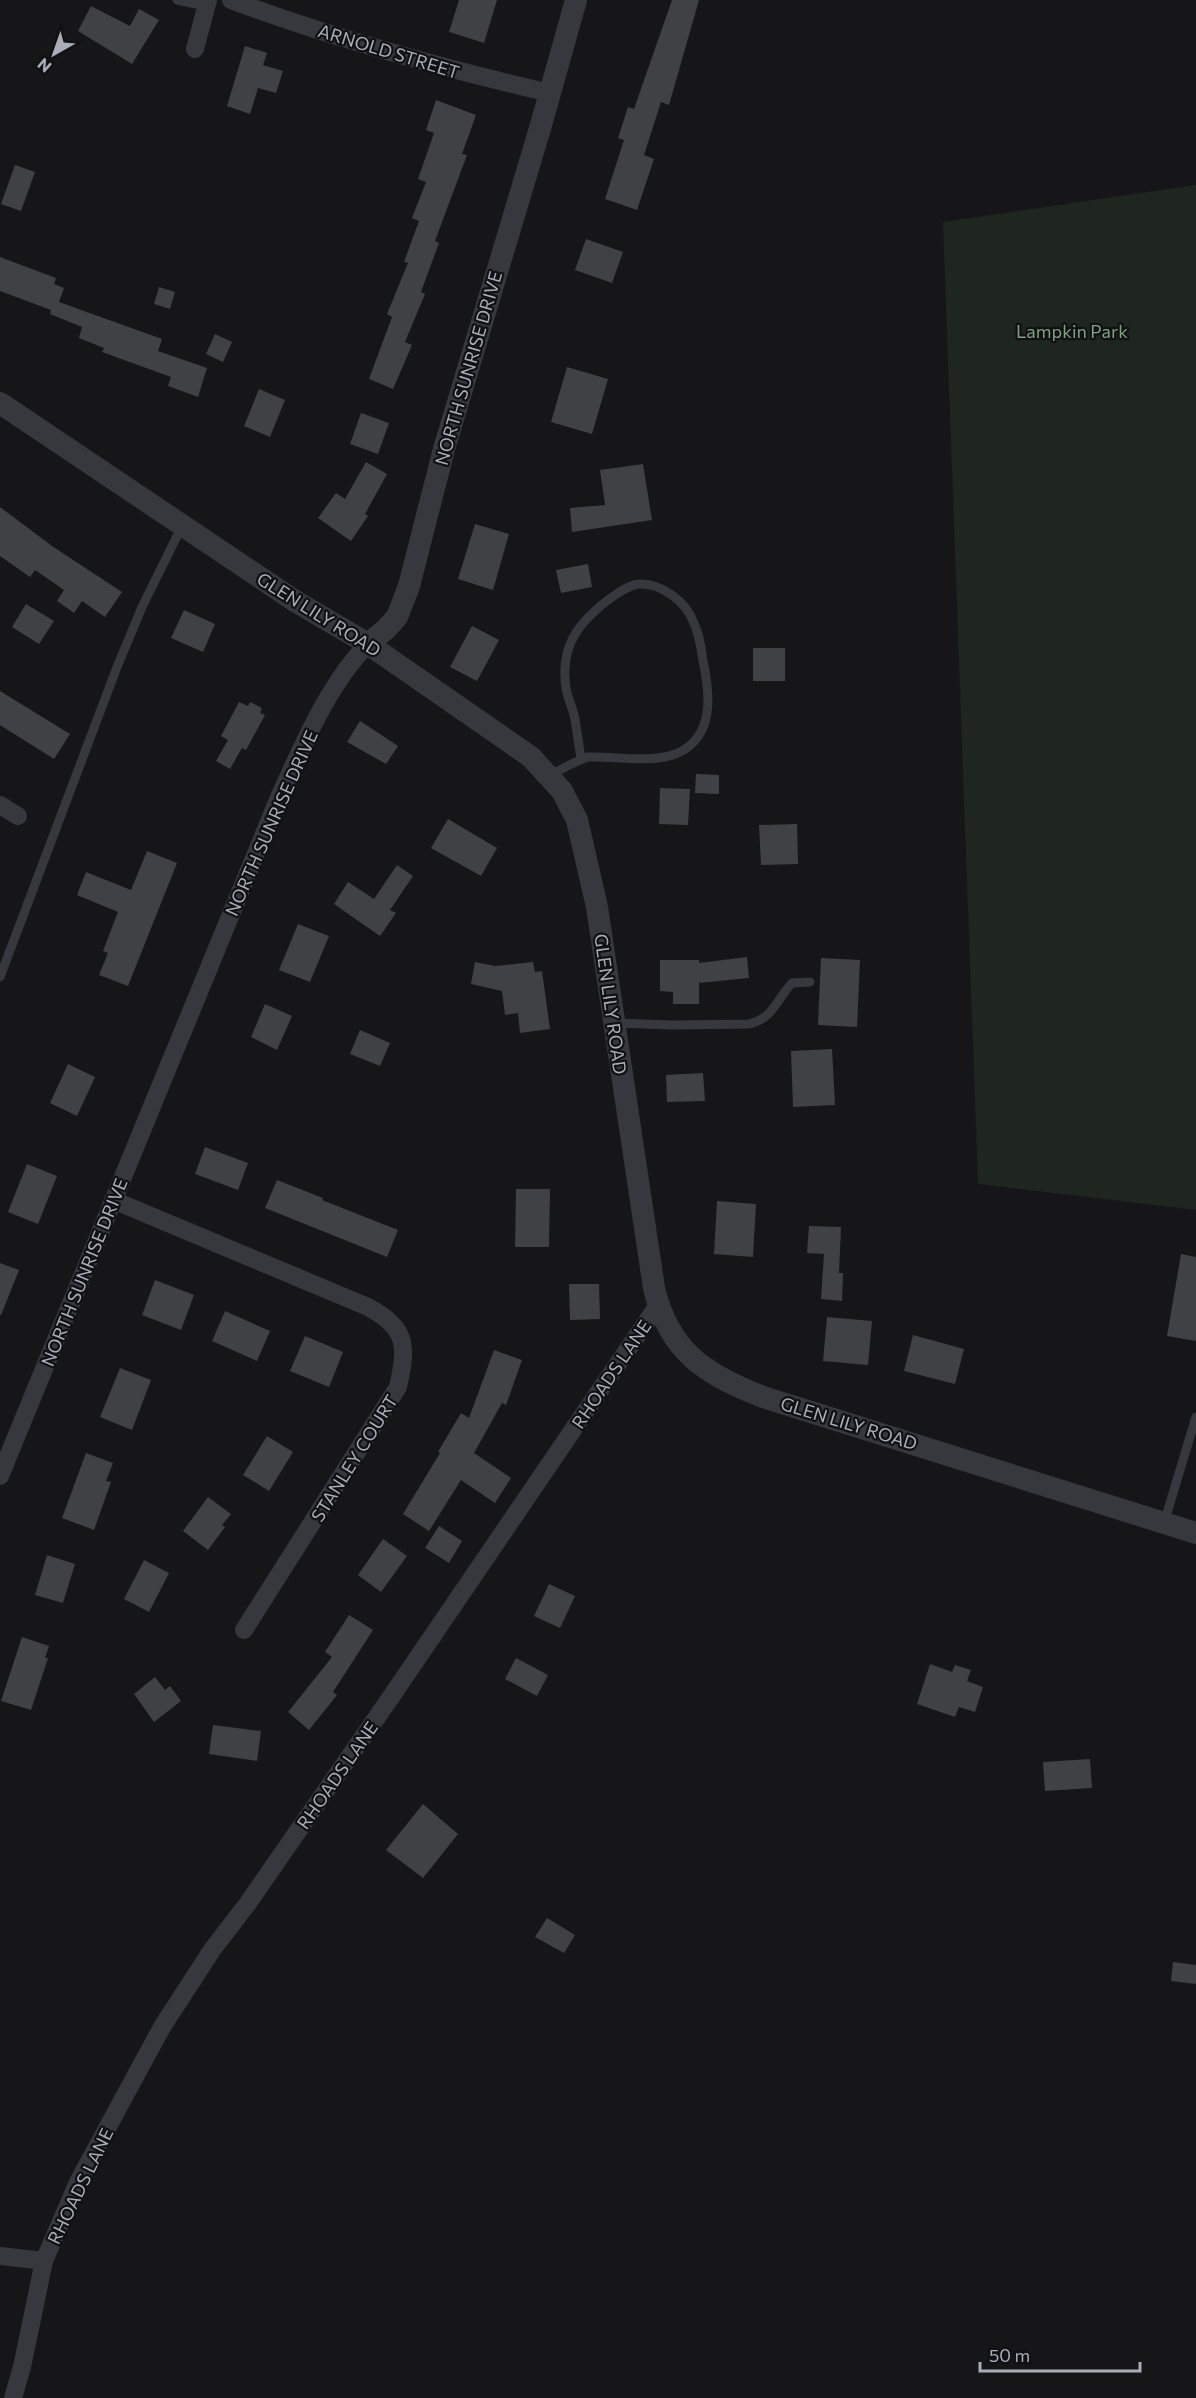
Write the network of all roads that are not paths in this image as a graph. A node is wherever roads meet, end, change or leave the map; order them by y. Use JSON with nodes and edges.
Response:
{"nodes":[{"id":1,"x":177,"y":0,"type":"edge"},
{"id":2,"x":231,"y":0,"type":"edge"},
{"id":3,"x":576,"y":0,"type":"edge"},
{"id":4,"x":207,"y":3,"type":"edge"},
{"id":5,"x":195,"y":49,"type":"dead end"},
{"id":6,"x":550,"y":93,"type":"junction"},
{"id":7,"x":0,"y":403,"type":"edge"},
{"id":8,"x":183,"y":526,"type":"junction"},
{"id":9,"x":368,"y":644,"type":"junction"},
{"id":10,"x":581,"y":759,"type":"junction"},
{"id":11,"x":548,"y":777,"type":"junction"},
{"id":12,"x":0,"y":804,"type":"edge"},
{"id":13,"x":18,"y":816,"type":"dead end"},
{"id":14,"x":0,"y":976,"type":"edge"},
{"id":15,"x":810,"y":982,"type":"dead end"},
{"id":16,"x":614,"y":1023,"type":"junction"},
{"id":17,"x":113,"y":1200,"type":"junction"},
{"id":18,"x":658,"y":1305,"type":"junction"},
{"id":19,"x":1196,"y":1417,"type":"edge"},
{"id":20,"x":0,"y":1476,"type":"edge"},
{"id":21,"x":1164,"y":1523,"type":"junction"},
{"id":22,"x":1196,"y":1533,"type":"edge"},
{"id":23,"x":244,"y":1630,"type":"dead end"},
{"id":24,"x":0,"y":2256,"type":"edge"},
{"id":25,"x":44,"y":2261,"type":"junction"},
{"id":26,"x":13,"y":2398,"type":"edge"}],
"edges":[{"from":1,"to":4,"type":"lane"},
{"from":2,"to":6,"type":"street","name":"ARNOLD STREET"},
{"from":3,"to":6,"type":"street","name":"NORTH SUNRISE DRIVE"},
{"from":4,"to":5,"type":"street"},
{"from":6,"to":9,"type":"street","name":"NORTH SUNRISE DRIVE"},
{"from":7,"to":8,"type":"street","name":"GLEN LILY ROAD"},
{"from":8,"to":9,"type":"street","name":"GLEN LILY ROAD"},
{"from":8,"to":14,"type":"lane"},
{"from":9,"to":11,"type":"street","name":"GLEN LILY ROAD"},
{"from":9,"to":17,"type":"street","name":"NORTH SUNRISE DRIVE"},
{"from":10,"to":10,"type":"lane"},
{"from":10,"to":11,"type":"lane"},
{"from":11,"to":16,"type":"street","name":"GLEN LILY ROAD"},
{"from":12,"to":13,"type":"street"},
{"from":15,"to":16,"type":"lane"},
{"from":16,"to":18,"type":"street","name":"GLEN LILY ROAD"},
{"from":17,"to":20,"type":"street","name":"NORTH SUNRISE DRIVE"},
{"from":17,"to":23,"type":"street","name":"STANLEY COURT"},
{"from":18,"to":21,"type":"street","name":"GLEN LILY ROAD"},
{"from":18,"to":25,"type":"street","name":"RHOADS LANE"},
{"from":19,"to":21,"type":"lane"},
{"from":21,"to":22,"type":"street","name":"GLEN LILY ROAD"},
{"from":24,"to":25,"type":"street"},
{"from":25,"to":26,"type":"street","name":"RHOADS LANE"}]}
